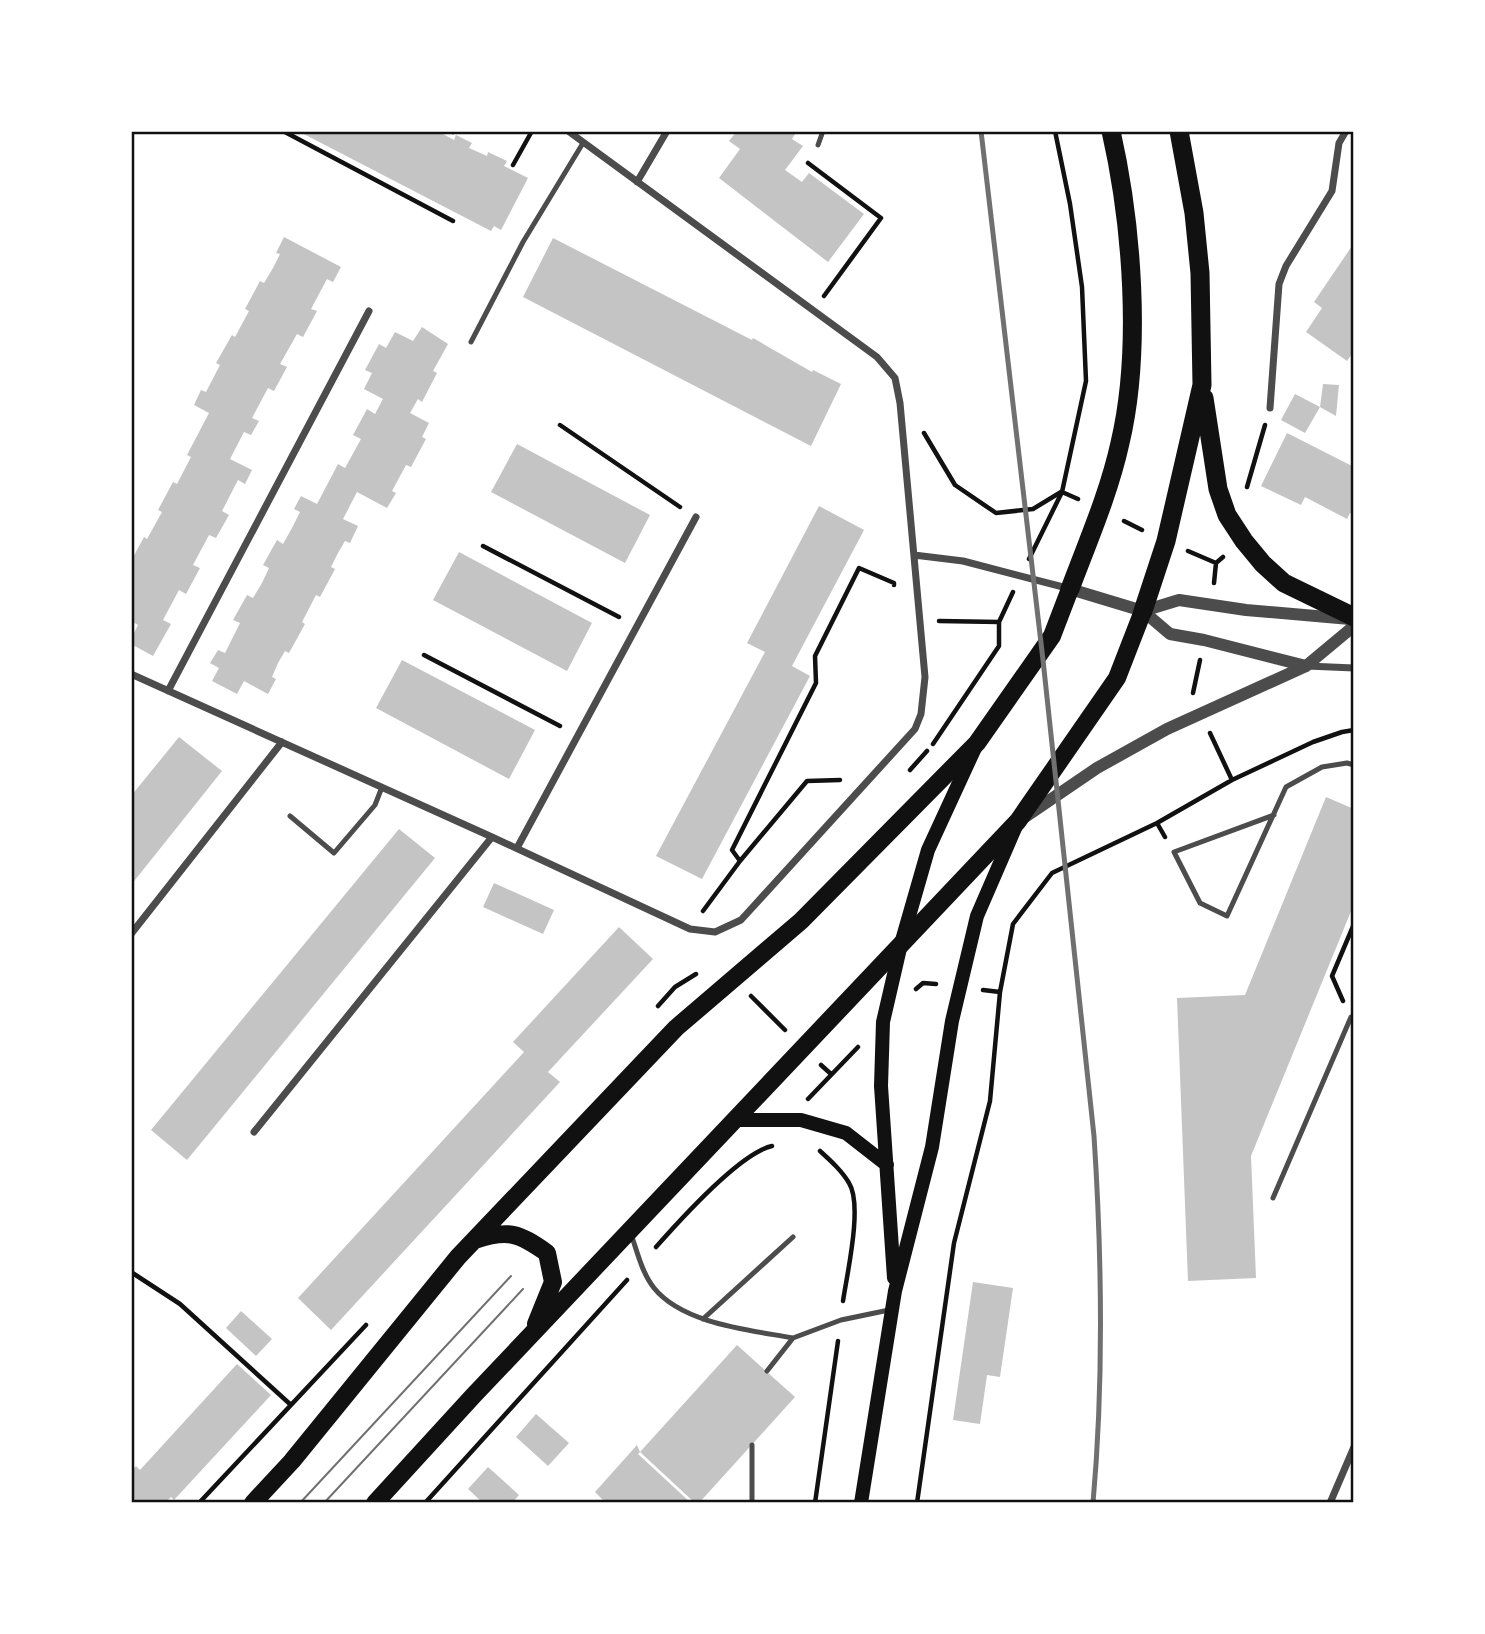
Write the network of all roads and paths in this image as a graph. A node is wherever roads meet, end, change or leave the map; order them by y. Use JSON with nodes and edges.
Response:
{"nodes":[{"id":1,"x":283,"y":131,"type":"edge"},
{"id":2,"x":532,"y":131,"type":"edge"},
{"id":3,"x":568,"y":131,"type":"edge"},
{"id":4,"x":667,"y":131,"type":"edge"},
{"id":5,"x":823,"y":131,"type":"edge"},
{"id":6,"x":1055,"y":131,"type":"edge"},
{"id":7,"x":1111,"y":131,"type":"edge"},
{"id":8,"x":1179,"y":131,"type":"edge"},
{"id":9,"x":1346,"y":131,"type":"edge"},
{"id":10,"x":583,"y":143,"type":"junction"},
{"id":11,"x":818,"y":145,"type":"joint"},
{"id":12,"x":513,"y":165,"type":"dead end"},
{"id":13,"x":637,"y":183,"type":"junction"},
{"id":14,"x":453,"y":221,"type":"dead end"},
{"id":15,"x":814,"y":311,"type":"junction"},
{"id":16,"x":369,"y":312,"type":"dead end"},
{"id":17,"x":471,"y":342,"type":"dead end"},
{"id":18,"x":1202,"y":385,"type":"junction"},
{"id":19,"x":900,"y":403,"type":"junction"},
{"id":20,"x":1270,"y":408,"type":"joint"},
{"id":21,"x":560,"y":425,"type":"dead end"},
{"id":22,"x":1245,"y":491,"type":"dead end"},
{"id":23,"x":696,"y":517,"type":"joint"},
{"id":24,"x":483,"y":546,"type":"dead end"},
{"id":25,"x":914,"y":555,"type":"junction"},
{"id":26,"x":1070,"y":589,"type":"junction"},
{"id":27,"x":895,"y":597,"type":"dead end"},
{"id":28,"x":1143,"y":611,"type":"junction"},
{"id":29,"x":1354,"y":618,"type":"edge"},
{"id":30,"x":1354,"y":626,"type":"edge"},
{"id":31,"x":637,"y":627,"type":"junction"},
{"id":32,"x":425,"y":655,"type":"dead end"},
{"id":33,"x":1306,"y":666,"type":"junction"},
{"id":34,"x":1354,"y":668,"type":"edge"},
{"id":35,"x":131,"y":674,"type":"edge"},
{"id":36,"x":168,"y":691,"type":"junction"},
{"id":37,"x":1354,"y":730,"type":"edge"},
{"id":38,"x":579,"y":735,"type":"junction"},
{"id":39,"x":282,"y":742,"type":"junction"},
{"id":40,"x":977,"y":743,"type":"junction"},
{"id":41,"x":1354,"y":765,"type":"edge"},
{"id":42,"x":844,"y":780,"type":"dead end"},
{"id":43,"x":382,"y":787,"type":"junction"},
{"id":44,"x":1274,"y":815,"type":"junction"},
{"id":45,"x":290,"y":816,"type":"dead end"},
{"id":46,"x":1018,"y":821,"type":"junction"},
{"id":47,"x":492,"y":837,"type":"junction"},
{"id":48,"x":517,"y":849,"type":"junction"},
{"id":49,"x":740,"y":862,"type":"junction"},
{"id":50,"x":1354,"y":924,"type":"edge"},
{"id":51,"x":690,"y":929,"type":"junction"},
{"id":52,"x":131,"y":934,"type":"edge"},
{"id":53,"x":901,"y":944,"type":"junction"},
{"id":54,"x":735,"y":980,"type":"junction"},
{"id":55,"x":1352,"y":1017,"type":"edge"},
{"id":56,"x":803,"y":1048,"type":"junction"},
{"id":57,"x":737,"y":1120,"type":"junction"},
{"id":58,"x":801,"y":1120,"type":"junction"},
{"id":59,"x":254,"y":1132,"type":"dead end"},
{"id":60,"x":774,"y":1146,"type":"dead end"},
{"id":61,"x":887,"y":1165,"type":"junction"},
{"id":62,"x":1273,"y":1198,"type":"dead end"},
{"id":63,"x":630,"y":1232,"type":"junction"},
{"id":64,"x":793,"y":1237,"type":"dead end"},
{"id":65,"x":474,"y":1240,"type":"junction"},
{"id":66,"x":641,"y":1264,"type":"junction"},
{"id":67,"x":131,"y":1272,"type":"edge"},
{"id":68,"x":895,"y":1291,"type":"junction"},
{"id":69,"x":892,"y":1310,"type":"junction"},
{"id":70,"x":703,"y":1319,"type":"junction"},
{"id":71,"x":532,"y":1334,"type":"junction"},
{"id":72,"x":793,"y":1338,"type":"junction"},
{"id":73,"x":766,"y":1371,"type":"dead end"},
{"id":74,"x":290,"y":1405,"type":"dead end"},
{"id":75,"x":752,"y":1445,"type":"dead end"},
{"id":76,"x":1354,"y":1447,"type":"edge"},
{"id":77,"x":253,"y":1503,"type":"edge"},
{"id":78,"x":375,"y":1503,"type":"edge"},
{"id":79,"x":425,"y":1503,"type":"edge"},
{"id":80,"x":752,"y":1503,"type":"edge"},
{"id":81,"x":861,"y":1503,"type":"edge"},
{"id":82,"x":917,"y":1503,"type":"edge"},
{"id":83,"x":1330,"y":1503,"type":"edge"}],
"edges":[{"from":1,"to":14,"type":"path"},
{"from":2,"to":12,"type":"path"},
{"from":3,"to":10,"type":"street"},
{"from":4,"to":13,"type":"street"},
{"from":5,"to":11,"type":"lane"},
{"from":6,"to":19,"type":"path"},
{"from":7,"to":26,"type":"highway"},
{"from":8,"to":18,"type":"highway"},
{"from":9,"to":20,"type":"street"},
{"from":10,"to":13,"type":"street"},
{"from":10,"to":17,"type":"lane"},
{"from":11,"to":15,"type":"path"},
{"from":13,"to":15,"type":"street"},
{"from":15,"to":19,"type":"street"},
{"from":16,"to":36,"type":"street"},
{"from":18,"to":28,"type":"highway"},
{"from":18,"to":29,"type":"highway"},
{"from":19,"to":25,"type":"street"},
{"from":20,"to":22,"type":"path"},
{"from":21,"to":23,"type":"path"},
{"from":23,"to":31,"type":"street"},
{"from":24,"to":31,"type":"path"},
{"from":25,"to":26,"type":"street"},
{"from":25,"to":51,"type":"street"},
{"from":26,"to":28,"type":"street"},
{"from":26,"to":40,"type":"main road"},
{"from":27,"to":49,"type":"path"},
{"from":28,"to":29,"type":"street"},
{"from":28,"to":33,"type":"street"},
{"from":28,"to":46,"type":"main road"},
{"from":30,"to":33,"type":"street"},
{"from":31,"to":38,"type":"street"},
{"from":32,"to":38,"type":"path"},
{"from":33,"to":34,"type":"street"},
{"from":33,"to":46,"type":"street"},
{"from":35,"to":36,"type":"street"},
{"from":36,"to":39,"type":"street"},
{"from":37,"to":82,"type":"path"},
{"from":38,"to":48,"type":"street"},
{"from":39,"to":43,"type":"street"},
{"from":39,"to":52,"type":"street"},
{"from":40,"to":53,"type":"main road"},
{"from":40,"to":54,"type":"main road"},
{"from":41,"to":44,"type":"lane"},
{"from":42,"to":49,"type":"path"},
{"from":43,"to":45,"type":"lane"},
{"from":43,"to":47,"type":"street"},
{"from":44,"to":44,"type":"lane"},
{"from":46,"to":53,"type":"main road"},
{"from":46,"to":68,"type":"main road"},
{"from":47,"to":48,"type":"street"},
{"from":47,"to":59,"type":"street"},
{"from":48,"to":51,"type":"street"},
{"from":49,"to":51,"type":"path"},
{"from":50,"to":55,"type":"path"},
{"from":53,"to":56,"type":"main road"},
{"from":53,"to":61,"type":"main road"},
{"from":54,"to":56,"type":"path"},
{"from":54,"to":65,"type":"main road"},
{"from":55,"to":62,"type":"lane"},
{"from":56,"to":57,"type":"main road"},
{"from":56,"to":58,"type":"path"},
{"from":57,"to":58,"type":"main road"},
{"from":57,"to":63,"type":"main road"},
{"from":58,"to":61,"type":"main road"},
{"from":60,"to":66,"type":"path"},
{"from":61,"to":68,"type":"main road"},
{"from":63,"to":66,"type":"lane"},
{"from":63,"to":71,"type":"main road"},
{"from":64,"to":70,"type":"lane"},
{"from":65,"to":71,"type":"main road"},
{"from":65,"to":77,"type":"main road"},
{"from":66,"to":70,"type":"lane"},
{"from":66,"to":79,"type":"path"},
{"from":67,"to":74,"type":"path"},
{"from":68,"to":69,"type":"main road"},
{"from":69,"to":72,"type":"lane"},
{"from":69,"to":81,"type":"main road"},
{"from":70,"to":72,"type":"lane"},
{"from":71,"to":78,"type":"main road"},
{"from":72,"to":73,"type":"lane"},
{"from":75,"to":80,"type":"lane"},
{"from":76,"to":83,"type":"street"}]}
